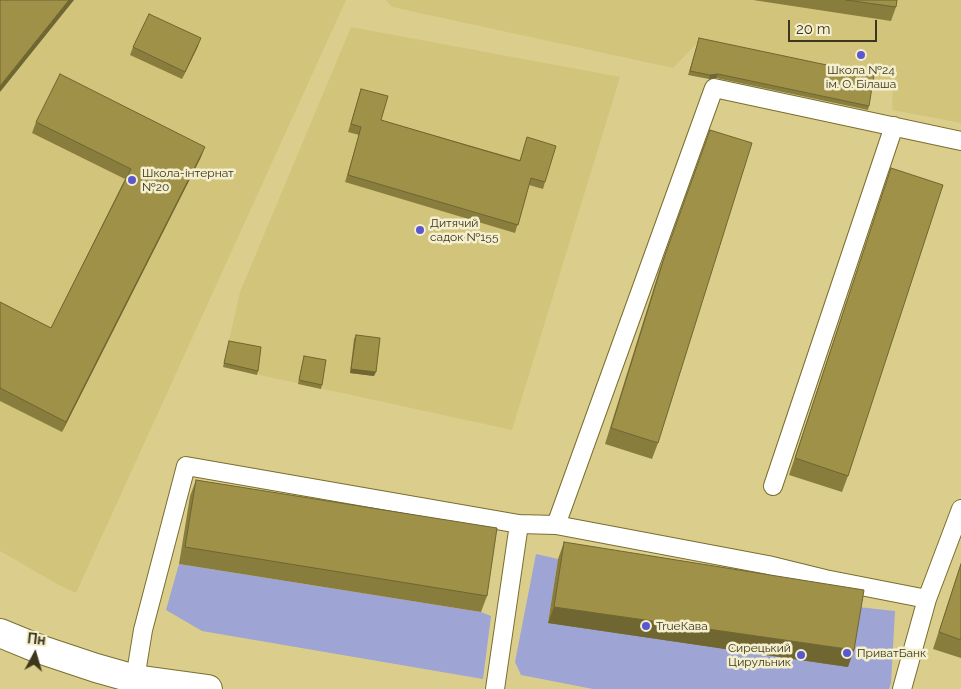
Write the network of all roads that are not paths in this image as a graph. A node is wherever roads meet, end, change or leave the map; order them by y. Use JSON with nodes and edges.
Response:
{"nodes":[{"id":1,"x":894,"y":126,"type":"junction"},
{"id":2,"x":961,"y":141,"type":"edge"},
{"id":3,"x":773,"y":486,"type":"dead end"},
{"id":4,"x":961,"y":509,"type":"edge"},
{"id":5,"x":519,"y":524,"type":"junction"},
{"id":6,"x":556,"y":525,"type":"junction"},
{"id":7,"x":928,"y":599,"type":"junction"},
{"id":8,"x":0,"y":633,"type":"edge"},
{"id":9,"x":135,"y":679,"type":"junction"},
{"id":10,"x":201,"y":688,"type":"edge"},
{"id":11,"x":495,"y":689,"type":"edge"},
{"id":12,"x":902,"y":689,"type":"edge"}],
"edges":[{"from":1,"to":2,"type":"lane"},
{"from":1,"to":3,"type":"lane"},
{"from":1,"to":6,"type":"lane"},
{"from":4,"to":7,"type":"lane"},
{"from":5,"to":6,"type":"lane"},
{"from":5,"to":9,"type":"lane"},
{"from":5,"to":11,"type":"lane"},
{"from":6,"to":7,"type":"lane"},
{"from":7,"to":12,"type":"lane"},
{"from":8,"to":9,"type":"street"},
{"from":9,"to":10,"type":"street"}]}
